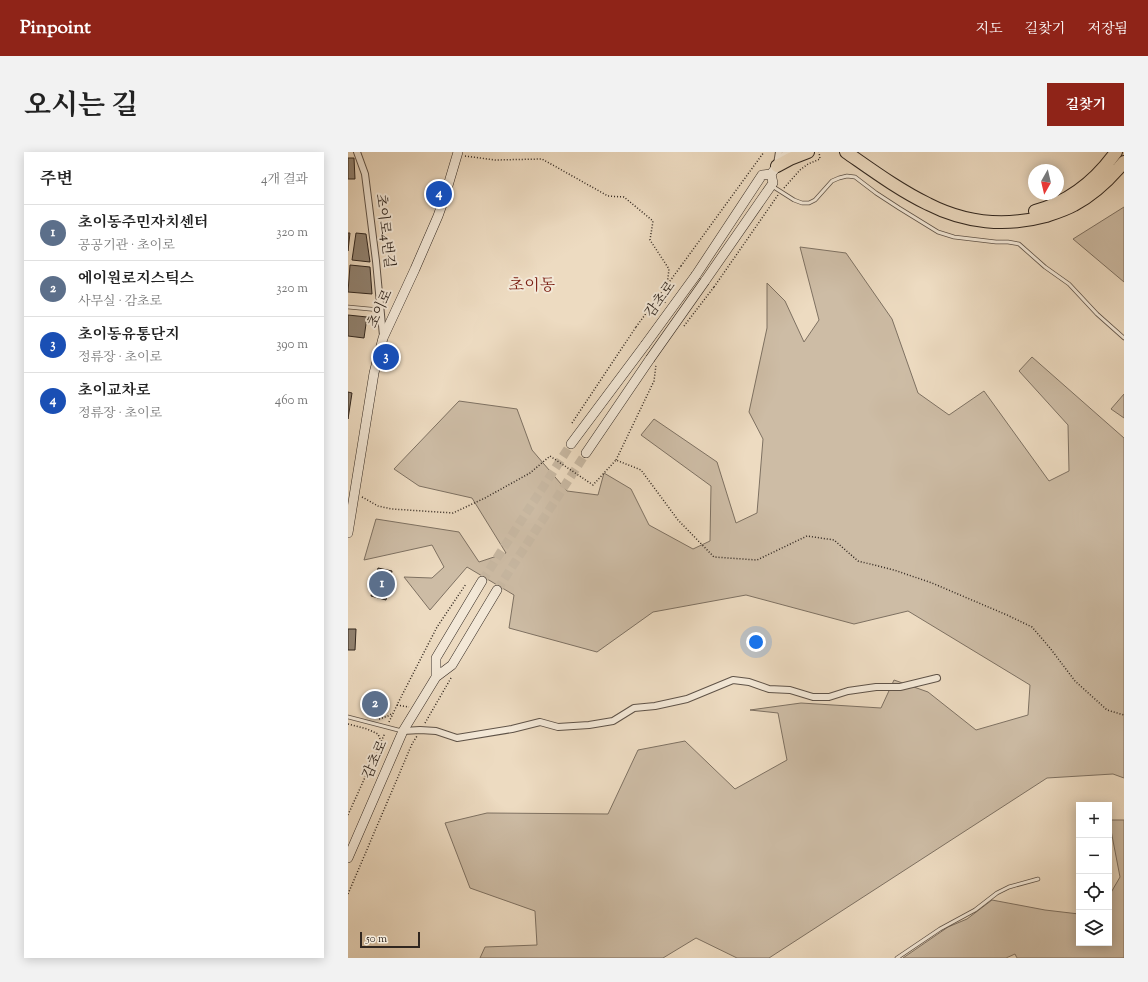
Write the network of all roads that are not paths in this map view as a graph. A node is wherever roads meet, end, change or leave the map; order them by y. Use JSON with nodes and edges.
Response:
{"nodes":[{"id":1,"x":357,"y":152,"type":"edge"},
{"id":2,"x":779,"y":152,"type":"edge"},
{"id":3,"x":788,"y":152,"type":"edge"},
{"id":4,"x":840,"y":152,"type":"edge"},
{"id":5,"x":1116,"y":152,"type":"edge"},
{"id":6,"x":852,"y":153,"type":"edge"},
{"id":7,"x":457,"y":154,"type":"edge"},
{"id":8,"x":808,"y":158,"type":"edge"},
{"id":9,"x":1124,"y":158,"type":"edge"},
{"id":10,"x":1121,"y":166,"type":"edge"},
{"id":11,"x":774,"y":170,"type":"junction"},
{"id":12,"x":772,"y":186,"type":"junction"},
{"id":13,"x":348,"y":306,"type":"edge"},
{"id":14,"x":381,"y":310,"type":"junction"},
{"id":15,"x":383,"y":338,"type":"junction"},
{"id":16,"x":1124,"y":338,"type":"edge"},
{"id":17,"x":571,"y":444,"type":"tunnel mouth"},
{"id":18,"x":586,"y":453,"type":"tunnel mouth"},
{"id":19,"x":348,"y":533,"type":"edge"},
{"id":20,"x":482,"y":581,"type":"tunnel mouth"},
{"id":21,"x":497,"y":590,"type":"tunnel mouth"},
{"id":22,"x":436,"y":676,"type":"junction"},
{"id":23,"x":936,"y":678,"type":"dead end"},
{"id":24,"x":348,"y":717,"type":"edge"},
{"id":25,"x":404,"y":731,"type":"junction"},
{"id":26,"x":348,"y":858,"type":"edge"},
{"id":27,"x":1038,"y":879,"type":"dead end"},
{"id":28,"x":897,"y":958,"type":"edge"}],
"edges":[{"from":1,"to":14,"type":"street","name":"초이로4번길"},
{"from":2,"to":11,"type":"street"},
{"from":3,"to":11,"type":"main road","name":"감초로"},
{"from":4,"to":6,"type":"highway"},
{"from":5,"to":6,"type":"highway"},
{"from":6,"to":10,"type":"highway"},
{"from":7,"to":15,"type":"main road","name":"초이로"},
{"from":8,"to":11,"type":"highway"},
{"from":9,"to":10,"type":"highway"},
{"from":11,"to":12,"type":"main road"},
{"from":11,"to":17,"type":"main road","name":"감초로","bridge":true},
{"from":12,"to":16,"type":"lane"},
{"from":12,"to":18,"type":"main road","name":"감초로","bridge":true},
{"from":13,"to":14,"type":"lane"},
{"from":14,"to":15,"type":"street","name":"초이로4번길"},
{"from":15,"to":19,"type":"main road","name":"초이로"},
{"from":20,"to":22,"type":"main road","name":"감초로"},
{"from":21,"to":22,"type":"main road","name":"감초로"},
{"from":22,"to":25,"type":"main road","name":"감초로"},
{"from":23,"to":25,"type":"street"},
{"from":24,"to":25,"type":"lane"},
{"from":25,"to":26,"type":"main road","name":"감초로"},
{"from":27,"to":28,"type":"lane"}]}
